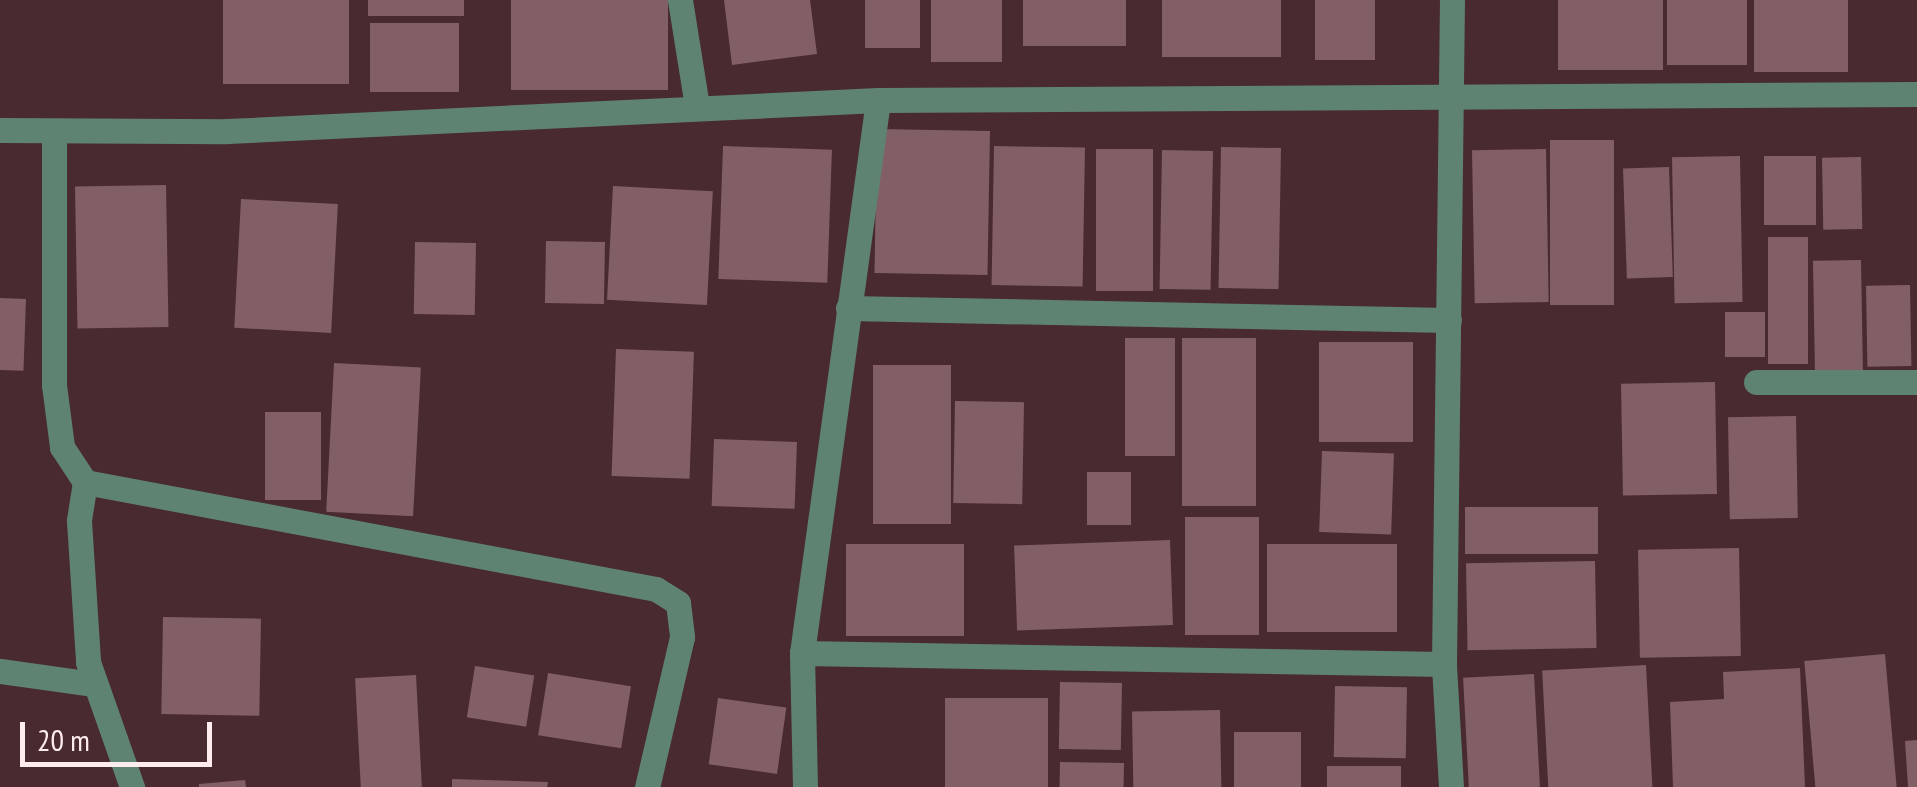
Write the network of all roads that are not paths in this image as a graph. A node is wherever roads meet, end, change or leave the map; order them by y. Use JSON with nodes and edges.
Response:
{"nodes":[{"id":1,"x":680,"y":0,"type":"edge"},
{"id":2,"x":1452,"y":0,"type":"edge"},
{"id":3,"x":1917,"y":94,"type":"edge"},
{"id":4,"x":1451,"y":98,"type":"junction"},
{"id":5,"x":878,"y":100,"type":"junction"},
{"id":6,"x":697,"y":106,"type":"junction"},
{"id":7,"x":0,"y":130,"type":"edge"},
{"id":8,"x":54,"y":131,"type":"junction"},
{"id":9,"x":848,"y":308,"type":"junction"},
{"id":10,"x":1449,"y":320,"type":"junction"},
{"id":11,"x":1756,"y":382,"type":"dead end"},
{"id":12,"x":1917,"y":382,"type":"edge"},
{"id":13,"x":85,"y":482,"type":"junction"},
{"id":14,"x":802,"y":653,"type":"junction"},
{"id":15,"x":1444,"y":664,"type":"junction"},
{"id":16,"x":0,"y":671,"type":"edge"},
{"id":17,"x":94,"y":684,"type":"junction"},
{"id":18,"x":132,"y":787,"type":"edge"},
{"id":19,"x":647,"y":787,"type":"edge"},
{"id":20,"x":805,"y":787,"type":"edge"},
{"id":21,"x":1451,"y":787,"type":"edge"}],
"edges":[{"from":1,"to":6,"type":"street"},
{"from":2,"to":4,"type":"street"},
{"from":3,"to":4,"type":"street"},
{"from":4,"to":5,"type":"street"},
{"from":4,"to":10,"type":"street"},
{"from":5,"to":6,"type":"street"},
{"from":5,"to":9,"type":"street"},
{"from":6,"to":8,"type":"street"},
{"from":7,"to":8,"type":"street"},
{"from":8,"to":13,"type":"street"},
{"from":9,"to":10,"type":"street"},
{"from":9,"to":14,"type":"street"},
{"from":10,"to":15,"type":"street"},
{"from":11,"to":12,"type":"street"},
{"from":13,"to":17,"type":"street"},
{"from":13,"to":19,"type":"street"},
{"from":14,"to":15,"type":"street"},
{"from":14,"to":20,"type":"street"},
{"from":15,"to":21,"type":"street"},
{"from":16,"to":17,"type":"street"},
{"from":17,"to":18,"type":"street"}]}
